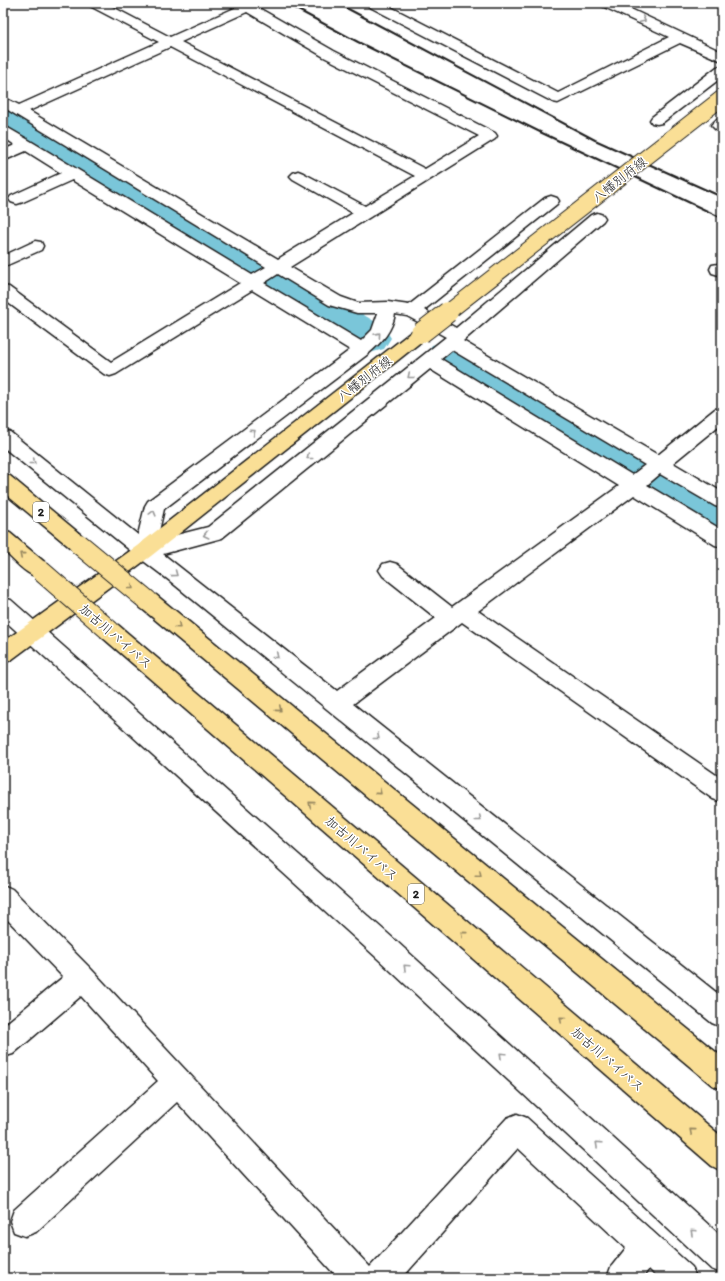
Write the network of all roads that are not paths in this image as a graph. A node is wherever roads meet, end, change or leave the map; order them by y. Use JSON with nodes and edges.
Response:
{"nodes":[{"id":1,"x":95,"y":3,"type":"edge"},
{"id":2,"x":373,"y":3,"type":"edge"},
{"id":3,"x":608,"y":3,"type":"edge"},
{"id":4,"x":244,"y":5,"type":"edge"},
{"id":5,"x":626,"y":6,"type":"edge"},
{"id":6,"x":681,"y":37,"type":"junction"},
{"id":7,"x":170,"y":42,"type":"junction"},
{"id":8,"x":722,"y":57,"type":"edge"},
{"id":9,"x":722,"y":70,"type":"edge"},
{"id":10,"x":722,"y":98,"type":"edge"},
{"id":11,"x":3,"y":101,"type":"edge"},
{"id":12,"x":19,"y":110,"type":"junction"},
{"id":13,"x":657,"y":120,"type":"dead end"},
{"id":14,"x":722,"y":122,"type":"edge"},
{"id":15,"x":722,"y":128,"type":"edge"},
{"id":16,"x":3,"y":131,"type":"edge"},
{"id":17,"x":27,"y":145,"type":"junction"},
{"id":18,"x":3,"y":156,"type":"edge"},
{"id":19,"x":73,"y":173,"type":"junction"},
{"id":20,"x":298,"y":176,"type":"dead end"},
{"id":21,"x":426,"y":176,"type":"junction"},
{"id":22,"x":18,"y":199,"type":"dead end"},
{"id":23,"x":551,"y":201,"type":"dead end"},
{"id":24,"x":365,"y":213,"type":"junction"},
{"id":25,"x":597,"y":218,"type":"dead end"},
{"id":26,"x":35,"y":246,"type":"dead end"},
{"id":27,"x":3,"y":262,"type":"edge"},
{"id":28,"x":264,"y":275,"type":"junction"},
{"id":29,"x":3,"y":291,"type":"edge"},
{"id":30,"x":388,"y":307,"type":"junction"},
{"id":31,"x":412,"y":311,"type":"junction"},
{"id":32,"x":454,"y":339,"type":"junction"},
{"id":33,"x":362,"y":350,"type":"junction"},
{"id":34,"x":429,"y":360,"type":"junction"},
{"id":35,"x":722,"y":413,"type":"edge"},
{"id":36,"x":3,"y":437,"type":"edge"},
{"id":37,"x":645,"y":475,"type":"junction"},
{"id":38,"x":3,"y":481,"type":"edge"},
{"id":39,"x":722,"y":501,"type":"edge"},
{"id":40,"x":3,"y":538,"type":"edge"},
{"id":41,"x":722,"y":540,"type":"edge"},
{"id":42,"x":144,"y":551,"type":"junction"},
{"id":43,"x":390,"y":570,"type":"dead end"},
{"id":44,"x":3,"y":606,"type":"edge"},
{"id":45,"x":457,"y":614,"type":"junction"},
{"id":46,"x":32,"y":632,"type":"junction"},
{"id":47,"x":3,"y":654,"type":"edge"},
{"id":48,"x":336,"y":704,"type":"junction"},
{"id":49,"x":722,"y":792,"type":"edge"},
{"id":50,"x":3,"y":897,"type":"edge"},
{"id":51,"x":82,"y":978,"type":"junction"},
{"id":52,"x":722,"y":1014,"type":"edge"},
{"id":53,"x":3,"y":1044,"type":"edge"},
{"id":54,"x":722,"y":1075,"type":"edge"},
{"id":55,"x":178,"y":1082,"type":"junction"},
{"id":56,"x":722,"y":1156,"type":"edge"},
{"id":57,"x":25,"y":1221,"type":"dead end"},
{"id":58,"x":646,"y":1247,"type":"junction"},
{"id":59,"x":722,"y":1258,"type":"edge"},
{"id":60,"x":359,"y":1278,"type":"edge"},
{"id":61,"x":381,"y":1278,"type":"edge"},
{"id":62,"x":622,"y":1278,"type":"edge"},
{"id":63,"x":681,"y":1278,"type":"edge"}],
"edges":[{"from":1,"to":7,"type":"street"},
{"from":2,"to":6,"type":"street"},
{"from":3,"to":5,"type":"street"},
{"from":4,"to":7,"type":"street"},
{"from":4,"to":21,"type":"street"},
{"from":5,"to":6,"type":"street","one_way":true},
{"from":6,"to":8,"type":"street"},
{"from":7,"to":12,"type":"street"},
{"from":7,"to":21,"type":"street"},
{"from":9,"to":13,"type":"street"},
{"from":10,"to":42,"type":"main road","name":"八幡別府線","bridge":true},
{"from":11,"to":12,"type":"street"},
{"from":12,"to":28,"type":"street"},
{"from":14,"to":15,"type":"street"},
{"from":16,"to":17,"type":"street"},
{"from":17,"to":18,"type":"street"},
{"from":17,"to":19,"type":"street"},
{"from":19,"to":22,"type":"street"},
{"from":19,"to":28,"type":"street"},
{"from":20,"to":24,"type":"street"},
{"from":21,"to":24,"type":"street"},
{"from":23,"to":31,"type":"street"},
{"from":24,"to":28,"type":"street"},
{"from":25,"to":32,"type":"street"},
{"from":26,"to":27,"type":"street"},
{"from":28,"to":29,"type":"street"},
{"from":28,"to":30,"type":"street"},
{"from":28,"to":33,"type":"street"},
{"from":30,"to":31,"type":"street"},
{"from":33,"to":30,"type":"street","one_way":true},
{"from":31,"to":32,"type":"street"},
{"from":32,"to":34,"type":"street"},
{"from":32,"to":37,"type":"street"},
{"from":42,"to":33,"type":"street","one_way":true},
{"from":34,"to":37,"type":"street"},
{"from":34,"to":42,"type":"street","one_way":true},
{"from":35,"to":37,"type":"street"},
{"from":36,"to":42,"type":"street","one_way":true},
{"from":37,"to":39,"type":"street"},
{"from":37,"to":41,"type":"street"},
{"from":37,"to":45,"type":"street"},
{"from":38,"to":54,"type":"main road","number":"2","one_way":true,"bridge":true},
{"from":56,"to":40,"type":"main road","name":"加古川バイパス","number":"2","one_way":true,"bridge":true},
{"from":42,"to":46,"type":"main road","name":"八幡別府線"},
{"from":42,"to":48,"type":"street","one_way":true},
{"from":43,"to":45,"type":"street"},
{"from":44,"to":46,"type":"street"},
{"from":45,"to":48,"type":"street"},
{"from":45,"to":49,"type":"street"},
{"from":46,"to":47,"type":"main road","name":"八幡別府線"},
{"from":59,"to":46,"type":"street","one_way":true},
{"from":48,"to":52,"type":"street","one_way":true},
{"from":50,"to":51,"type":"street"},
{"from":51,"to":53,"type":"street"},
{"from":51,"to":55,"type":"street"},
{"from":55,"to":57,"type":"street"},
{"from":55,"to":60,"type":"street"},
{"from":58,"to":61,"type":"street"},
{"from":58,"to":62,"type":"street"},
{"from":58,"to":63,"type":"street"}]}
